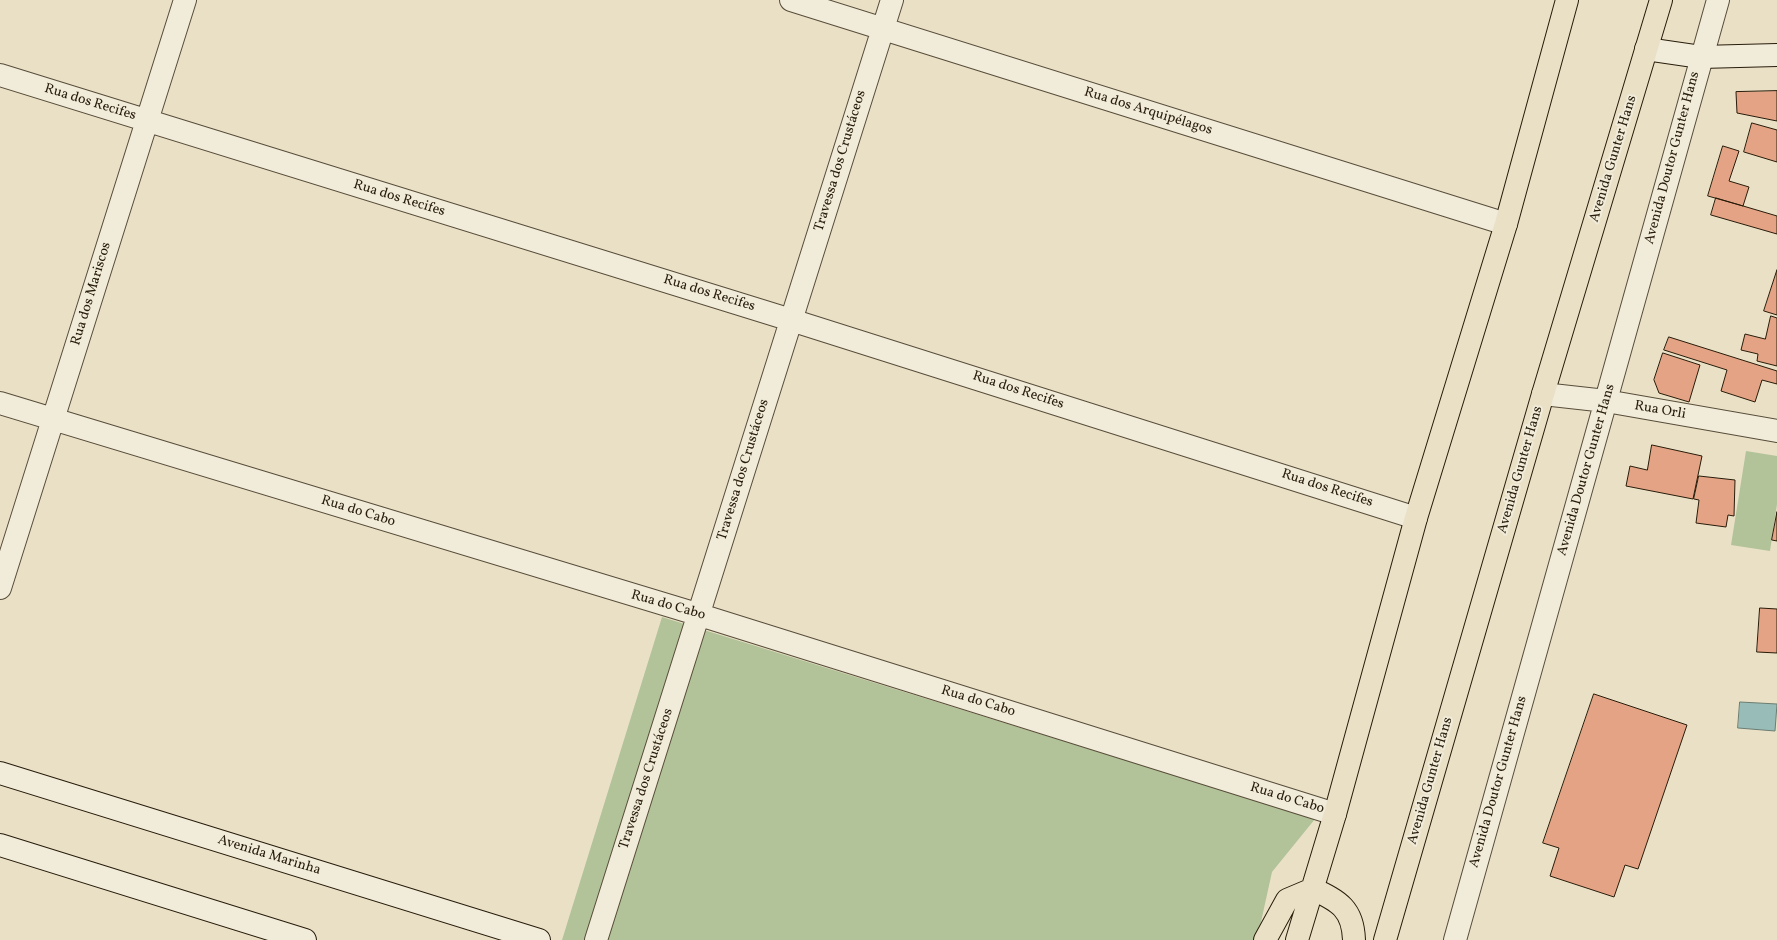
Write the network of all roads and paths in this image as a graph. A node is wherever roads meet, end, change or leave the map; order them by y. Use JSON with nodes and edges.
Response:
{"nodes":[{"id":1,"x":185,"y":0,"type":"edge"},
{"id":2,"x":791,"y":0,"type":"edge"},
{"id":3,"x":892,"y":0,"type":"edge"},
{"id":4,"x":1567,"y":0,"type":"edge"},
{"id":5,"x":1660,"y":0,"type":"edge"},
{"id":6,"x":1718,"y":0,"type":"edge"},
{"id":7,"x":883,"y":28,"type":"junction"},
{"id":8,"x":1646,"y":49,"type":"junction"},
{"id":9,"x":1777,"y":55,"type":"edge"},
{"id":10,"x":1701,"y":57,"type":"junction"},
{"id":11,"x":0,"y":75,"type":"edge"},
{"id":12,"x":147,"y":121,"type":"junction"},
{"id":13,"x":1506,"y":224,"type":"junction"},
{"id":14,"x":791,"y":320,"type":"junction"},
{"id":15,"x":1543,"y":394,"type":"junction"},
{"id":16,"x":1606,"y":401,"type":"junction"},
{"id":17,"x":0,"y":403,"type":"edge"},
{"id":18,"x":53,"y":419,"type":"junction"},
{"id":19,"x":1777,"y":431,"type":"edge"},
{"id":20,"x":1416,"y":518,"type":"junction"},
{"id":21,"x":0,"y":588,"type":"edge"},
{"id":22,"x":700,"y":615,"type":"junction"},
{"id":23,"x":0,"y":773,"type":"edge"},
{"id":24,"x":1335,"y":814,"type":"junction"},
{"id":25,"x":0,"y":845,"type":"edge"},
{"id":26,"x":1314,"y":889,"type":"junction"},
{"id":27,"x":305,"y":940,"type":"edge"},
{"id":28,"x":539,"y":940,"type":"edge"},
{"id":29,"x":596,"y":940,"type":"edge"},
{"id":30,"x":1265,"y":940,"type":"edge"},
{"id":31,"x":1298,"y":940,"type":"edge"},
{"id":32,"x":1354,"y":940,"type":"edge"},
{"id":33,"x":1385,"y":940,"type":"edge"},
{"id":34,"x":1455,"y":940,"type":"edge"}],
"edges":[{"from":1,"to":12,"type":"street","name":"Rua dos Mariscos"},
{"from":2,"to":7,"type":"street","name":"Rua dos Arquipélagos"},
{"from":3,"to":7,"type":"street","name":"Travessa dos Crustáceos"},
{"from":4,"to":13,"type":"main road"},
{"from":5,"to":8,"type":"main road","name":"Avenida Gunter Hans"},
{"from":6,"to":10,"type":"street","name":"Avenida Doutor Gunter Hans"},
{"from":7,"to":13,"type":"street","name":"Rua dos Arquipélagos"},
{"from":7,"to":14,"type":"street","name":"Travessa dos Crustáceos"},
{"from":8,"to":10,"type":"street"},
{"from":8,"to":15,"type":"main road","name":"Avenida Gunter Hans"},
{"from":9,"to":10,"type":"street"},
{"from":10,"to":16,"type":"street","name":"Avenida Doutor Gunter Hans"},
{"from":11,"to":12,"type":"street","name":"Rua dos Recifes"},
{"from":12,"to":14,"type":"street","name":"Rua dos Recifes"},
{"from":12,"to":18,"type":"street","name":"Rua dos Mariscos"},
{"from":13,"to":20,"type":"main road"},
{"from":14,"to":20,"type":"street","name":"Rua dos Recifes"},
{"from":14,"to":22,"type":"street","name":"Travessa dos Crustáceos"},
{"from":15,"to":16,"type":"street","name":"Rua Orli"},
{"from":15,"to":33,"type":"main road","name":"Avenida Gunter Hans"},
{"from":16,"to":19,"type":"street","name":"Rua Orli"},
{"from":16,"to":34,"type":"street","name":"Avenida Doutor Gunter Hans"},
{"from":17,"to":18,"type":"street","name":"Rua do Cabo"},
{"from":18,"to":21,"type":"street","name":"Rua dos Mariscos"},
{"from":18,"to":22,"type":"street","name":"Rua do Cabo"},
{"from":20,"to":24,"type":"main road"},
{"from":22,"to":24,"type":"street","name":"Rua do Cabo"},
{"from":22,"to":29,"type":"street","name":"Travessa dos Crustáceos"},
{"from":23,"to":28,"type":"street","name":"Avenida Marinha"},
{"from":24,"to":26,"type":"main road"},
{"from":25,"to":27,"type":"street"},
{"from":26,"to":30,"type":"main road"},
{"from":26,"to":31,"type":"main road"},
{"from":26,"to":32,"type":"main road"}]}
